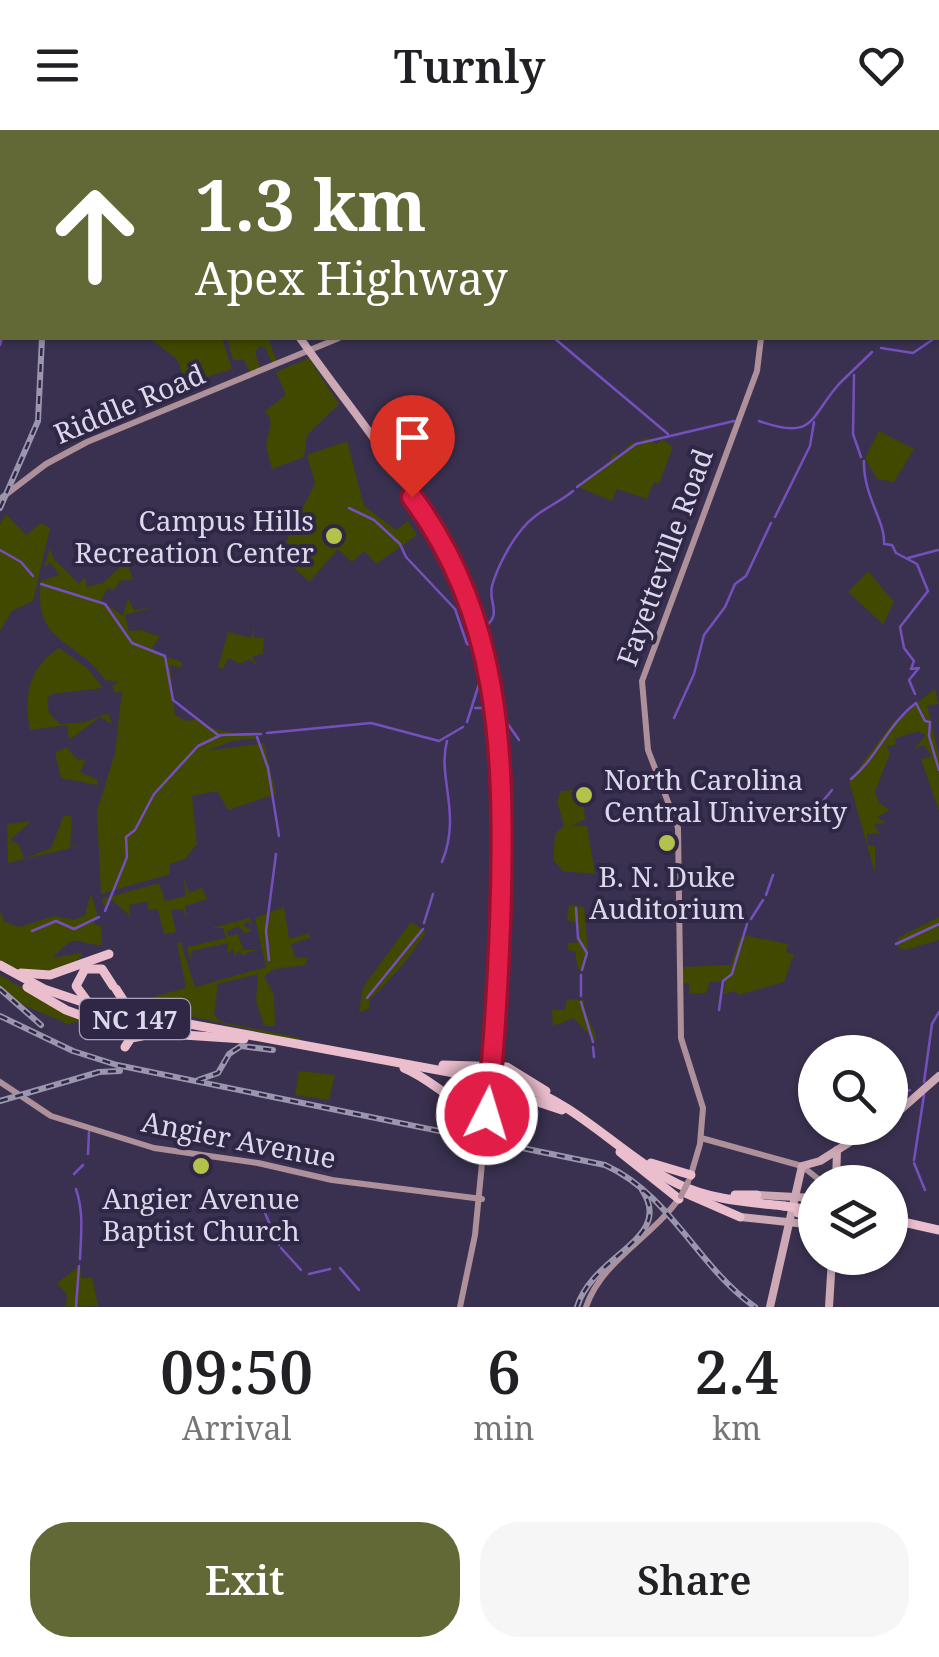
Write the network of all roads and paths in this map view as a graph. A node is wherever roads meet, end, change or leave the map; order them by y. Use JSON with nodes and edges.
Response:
{"nodes":[{"id":1,"x":301,"y":340,"type":"edge"},
{"id":2,"x":335,"y":340,"type":"edge"},
{"id":3,"x":761,"y":340,"type":"edge"},
{"id":4,"x":310,"y":352,"type":"junction"},
{"id":5,"x":0,"y":499,"type":"edge"},
{"id":6,"x":109,"y":954,"type":"dead end"},
{"id":7,"x":0,"y":966,"type":"edge"},
{"id":8,"x":28,"y":987,"type":"junction"},
{"id":9,"x":128,"y":1013,"type":"junction"},
{"id":10,"x":107,"y":1026,"type":"junction"},
{"id":11,"x":169,"y":1034,"type":"junction"},
{"id":12,"x":249,"y":1038,"type":"junction"},
{"id":13,"x":408,"y":1066,"type":"junction"},
{"id":14,"x":491,"y":1071,"type":"junction"},
{"id":15,"x":937,"y":1079,"type":"edge"},
{"id":16,"x":0,"y":1082,"type":"edge"},
{"id":17,"x":489,"y":1100,"type":"junction"},
{"id":18,"x":908,"y":1104,"type":"edge"},
{"id":19,"x":567,"y":1111,"type":"junction"},
{"id":20,"x":487,"y":1113,"type":"junction"},
{"id":21,"x":702,"y":1138,"type":"junction"},
{"id":22,"x":845,"y":1145,"type":"edge"},
{"id":23,"x":837,"y":1150,"type":"junction"},
{"id":24,"x":633,"y":1154,"type":"junction"},
{"id":25,"x":798,"y":1165,"type":"edge"},
{"id":26,"x":806,"y":1165,"type":"edge"},
{"id":27,"x":837,"y":1165,"type":"edge"},
{"id":28,"x":798,"y":1179,"type":"edge"},
{"id":29,"x":686,"y":1189,"type":"junction"},
{"id":30,"x":794,"y":1192,"type":"junction"},
{"id":31,"x":798,"y":1193,"type":"edge"},
{"id":32,"x":757,"y":1195,"type":"joint"},
{"id":33,"x":480,"y":1198,"type":"junction"},
{"id":34,"x":790,"y":1211,"type":"junction"},
{"id":35,"x":798,"y":1211,"type":"edge"},
{"id":36,"x":798,"y":1215,"type":"edge"},
{"id":37,"x":740,"y":1217,"type":"joint"},
{"id":38,"x":908,"y":1225,"type":"edge"},
{"id":39,"x":937,"y":1234,"type":"edge"},
{"id":40,"x":831,"y":1275,"type":"edge"},
{"id":41,"x":462,"y":1307,"type":"edge"},
{"id":42,"x":586,"y":1307,"type":"edge"},
{"id":43,"x":770,"y":1307,"type":"edge"},
{"id":44,"x":829,"y":1307,"type":"edge"}],
"edges":[{"from":1,"to":4,"type":"main road"},
{"from":2,"to":4,"type":"main road","name":"Riddle Road"},
{"from":3,"to":21,"type":"main road","name":"Fayetteville Road"},
{"from":4,"to":5,"type":"main road","name":"Riddle Road"},
{"from":4,"to":14,"type":"main road"},
{"from":6,"to":7,"type":"highway"},
{"from":7,"to":8,"type":"highway","number":"NC 147"},
{"from":7,"to":9,"type":"highway","number":"NC 147"},
{"from":8,"to":10,"type":"highway"},
{"from":8,"to":12,"type":"highway","number":"NC 147"},
{"from":9,"to":12,"type":"highway","number":"NC 147"},
{"from":9,"to":12,"type":"highway"},
{"from":10,"to":11,"type":"highway"},
{"from":10,"to":11,"type":"highway"},
{"from":11,"to":12,"type":"highway"},
{"from":12,"to":13,"type":"highway","number":"NC 147"},
{"from":13,"to":14,"type":"highway","number":"NC 147"},
{"from":13,"to":14,"type":"highway"},
{"from":13,"to":19,"type":"highway","number":"NC 147"},
{"from":13,"to":20,"type":"highway"},
{"from":14,"to":17,"type":"main road"},
{"from":14,"to":19,"type":"highway","number":"NC 147"},
{"from":14,"to":19,"type":"highway"},
{"from":15,"to":18,"type":"main road"},
{"from":16,"to":33,"type":"main road","name":"Angier Avenue"},
{"from":17,"to":19,"type":"highway"},
{"from":17,"to":20,"type":"main road"},
{"from":19,"to":24,"type":"highway","number":"NC 147"},
{"from":19,"to":29,"type":"highway","number":"NC 147"},
{"from":20,"to":33,"type":"main road"},
{"from":21,"to":25,"type":"main road"},
{"from":21,"to":29,"type":"main road","name":"Fayetteville Road"},
{"from":22,"to":23,"type":"main road"},
{"from":23,"to":26,"type":"main road"},
{"from":23,"to":27,"type":"main road"},
{"from":24,"to":29,"type":"highway","number":"NC 147"},
{"from":24,"to":29,"type":"highway"},
{"from":28,"to":30,"type":"main road"},
{"from":29,"to":32,"type":"highway"},
{"from":29,"to":34,"type":"highway","number":"NC 147"},
{"from":29,"to":37,"type":"highway"},
{"from":29,"to":42,"type":"main road","name":"Fayetteville Road"},
{"from":30,"to":31,"type":"main road"},
{"from":30,"to":34,"type":"main road"},
{"from":30,"to":34,"type":"main road"},
{"from":32,"to":34,"type":"main road"},
{"from":33,"to":41,"type":"main road"},
{"from":34,"to":35,"type":"highway","number":"NC 147"},
{"from":34,"to":36,"type":"main road"},
{"from":34,"to":37,"type":"main road"},
{"from":34,"to":43,"type":"main road"},
{"from":38,"to":39,"type":"highway"},
{"from":40,"to":44,"type":"main road"}]}
